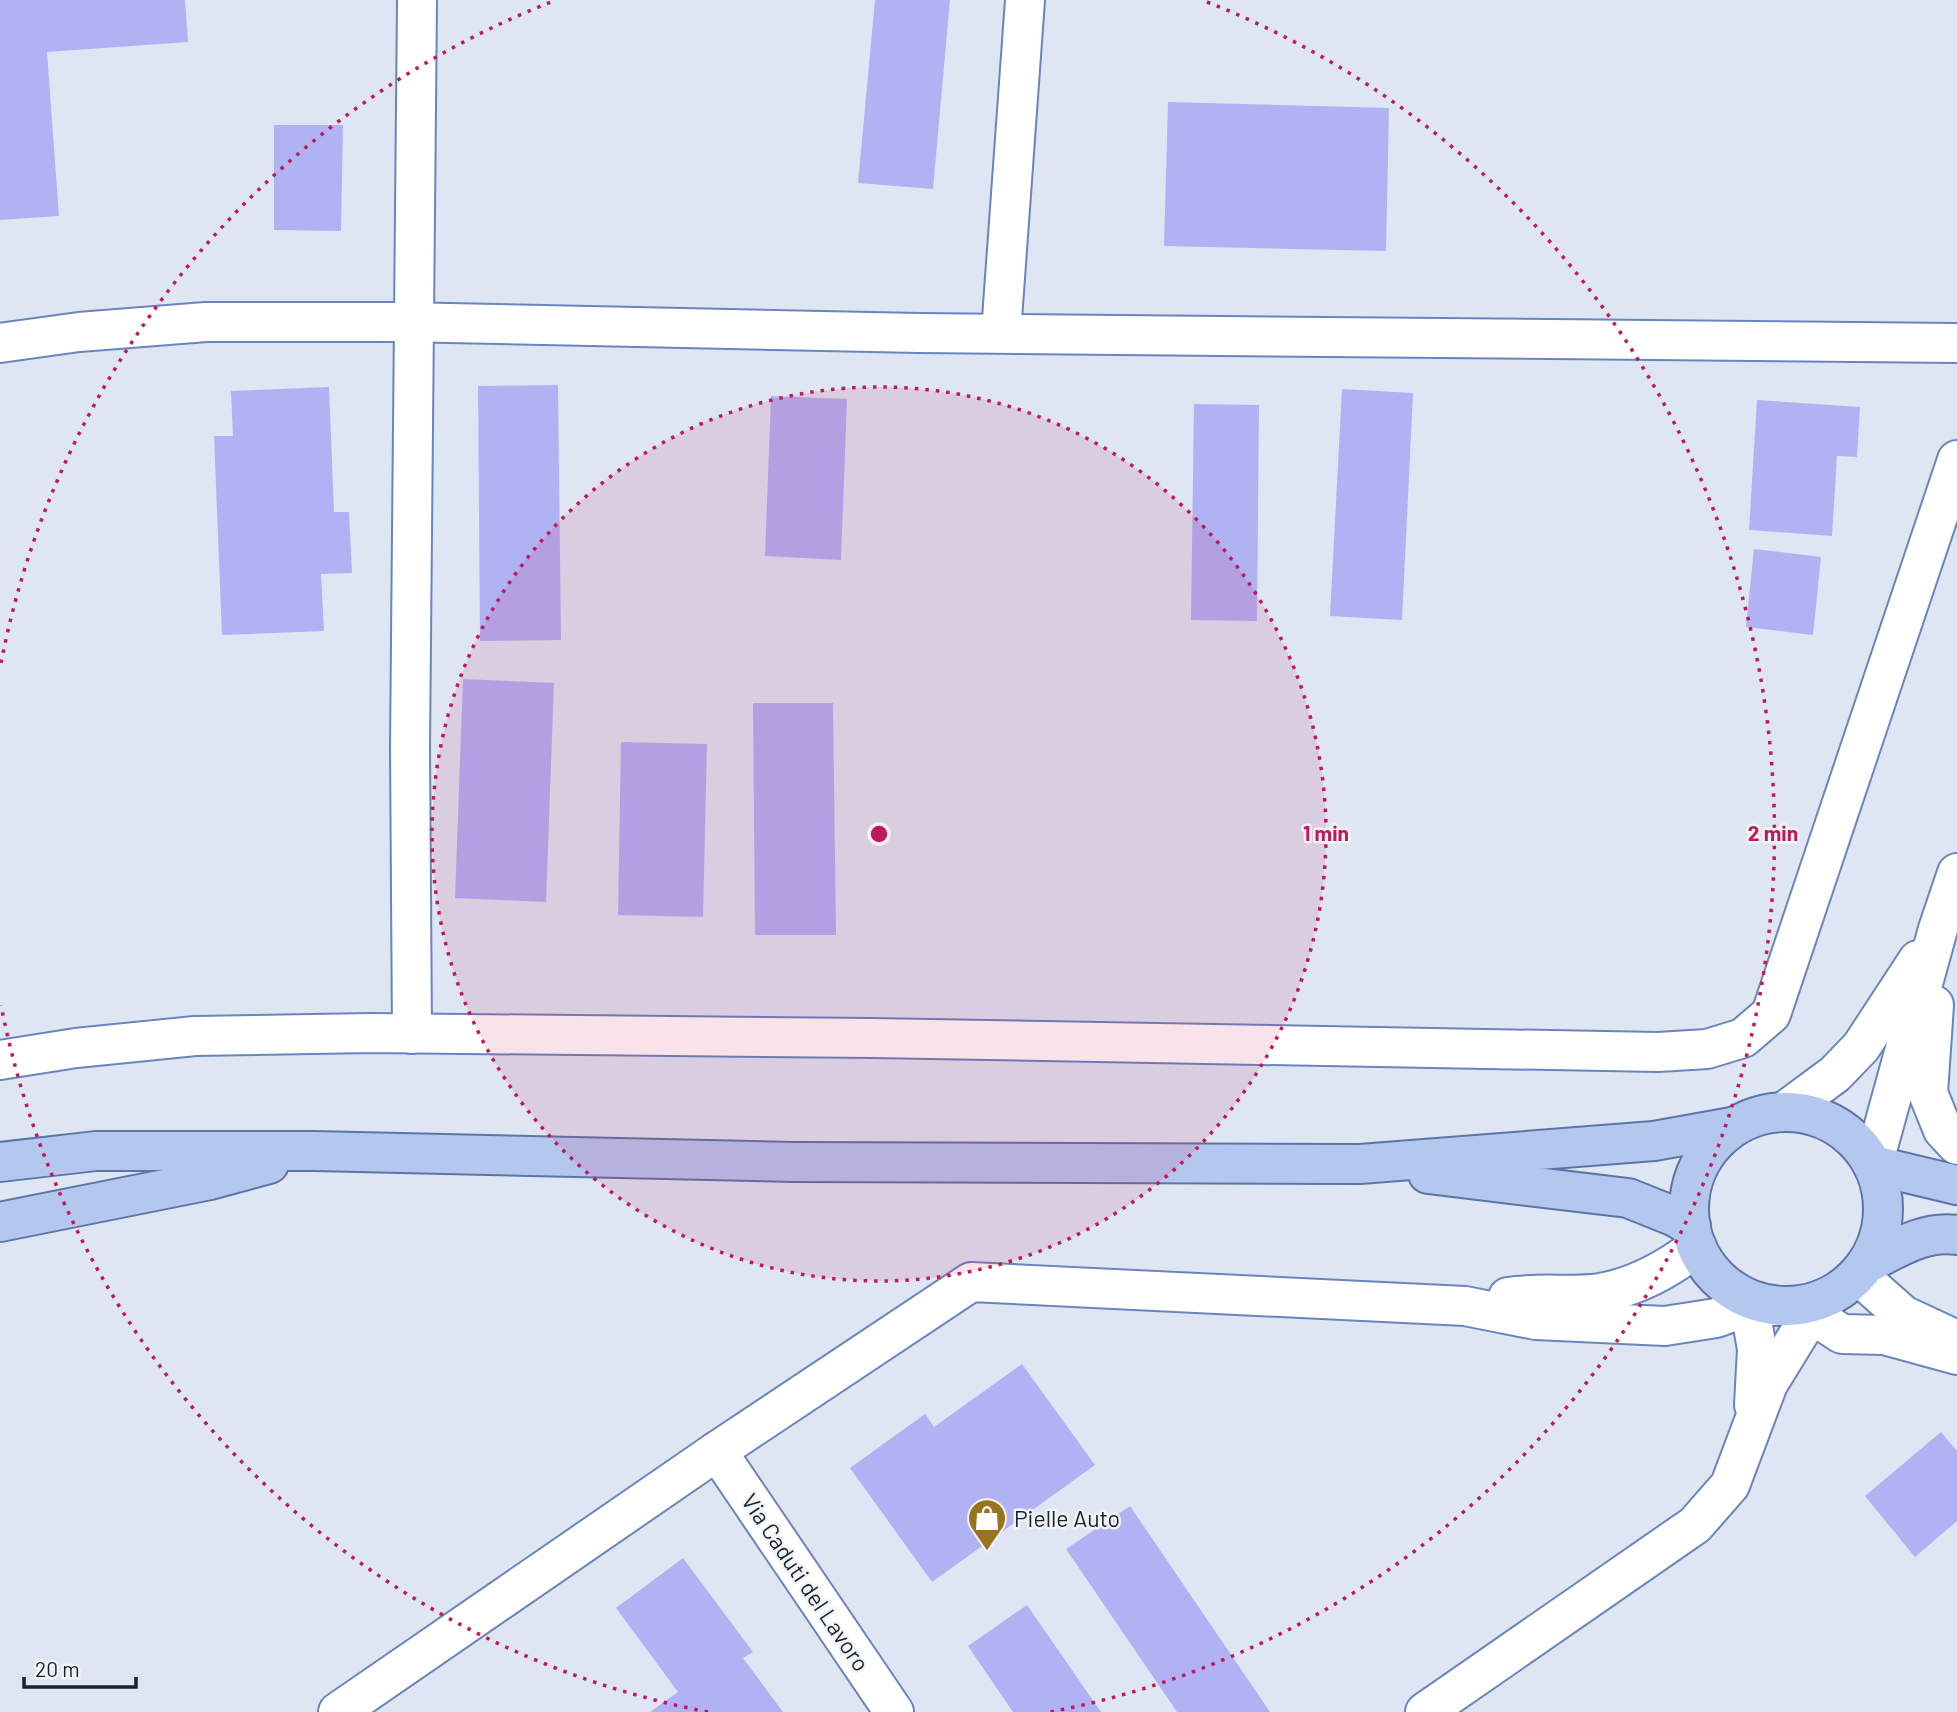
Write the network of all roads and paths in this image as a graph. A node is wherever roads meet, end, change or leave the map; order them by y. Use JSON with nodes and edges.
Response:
{"nodes":[{"id":1,"x":417,"y":0,"type":"edge"},
{"id":2,"x":1025,"y":0,"type":"edge"},
{"id":3,"x":416,"y":322,"type":"junction"},
{"id":4,"x":1001,"y":333,"type":"junction"},
{"id":5,"x":0,"y":343,"type":"edge"},
{"id":6,"x":1957,"y":343,"type":"edge"},
{"id":7,"x":1957,"y":460,"type":"edge"},
{"id":8,"x":1957,"y":873,"type":"edge"},
{"id":9,"x":1938,"y":929,"type":"junction"},
{"id":10,"x":412,"y":1034,"type":"junction"},
{"id":11,"x":0,"y":1060,"type":"edge"},
{"id":12,"x":1786,"y":1111,"type":"junction"},
{"id":13,"x":1732,"y":1127,"type":"junction"},
{"id":14,"x":1957,"y":1144,"type":"edge"},
{"id":15,"x":314,"y":1151,"type":"junction"},
{"id":16,"x":0,"y":1161,"type":"edge"},
{"id":17,"x":1360,"y":1164,"type":"junction"},
{"id":18,"x":1873,"y":1165,"type":"junction"},
{"id":19,"x":1957,"y":1185,"type":"edge"},
{"id":20,"x":0,"y":1222,"type":"edge"},
{"id":21,"x":1957,"y":1235,"type":"edge"},
{"id":22,"x":1694,"y":1237,"type":"junction"},
{"id":23,"x":1863,"y":1269,"type":"junction"},
{"id":24,"x":1781,"y":1304,"type":"junction"},
{"id":25,"x":1465,"y":1306,"type":"junction"},
{"id":26,"x":1957,"y":1341,"type":"edge"},
{"id":27,"x":1957,"y":1355,"type":"edge"},
{"id":28,"x":1753,"y":1421,"type":"junction"},
{"id":29,"x":717,"y":1451,"type":"junction"},
{"id":30,"x":338,"y":1712,"type":"edge"},
{"id":31,"x":894,"y":1712,"type":"edge"},
{"id":32,"x":1425,"y":1712,"type":"edge"}],
"edges":[{"from":1,"to":3,"type":"street"},
{"from":2,"to":4,"type":"street"},
{"from":3,"to":4,"type":"street"},
{"from":3,"to":5,"type":"street"},
{"from":3,"to":10,"type":"street"},
{"from":4,"to":6,"type":"street"},
{"from":7,"to":10,"type":"street"},
{"from":8,"to":9,"type":"street"},
{"from":9,"to":12,"type":"street"},
{"from":9,"to":14,"type":"street"},
{"from":9,"to":18,"type":"street"},
{"from":10,"to":11,"type":"street"},
{"from":12,"to":13,"type":"main road"},
{"from":12,"to":18,"type":"main road"},
{"from":13,"to":17,"type":"main road"},
{"from":13,"to":22,"type":"main road"},
{"from":15,"to":16,"type":"main road"},
{"from":15,"to":17,"type":"main road"},
{"from":15,"to":20,"type":"main road"},
{"from":17,"to":22,"type":"main road"},
{"from":18,"to":19,"type":"main road"},
{"from":18,"to":23,"type":"main road"},
{"from":21,"to":23,"type":"main road"},
{"from":22,"to":24,"type":"main road"},
{"from":22,"to":25,"type":"street"},
{"from":23,"to":24,"type":"main road"},
{"from":23,"to":26,"type":"street"},
{"from":24,"to":25,"type":"street"},
{"from":24,"to":27,"type":"street"},
{"from":24,"to":28,"type":"street"},
{"from":24,"to":28,"type":"street"},
{"from":25,"to":29,"type":"street"},
{"from":28,"to":32,"type":"street"},
{"from":29,"to":30,"type":"street"},
{"from":29,"to":31,"type":"street","name":"Via Caduti del Lavoro"}]}
